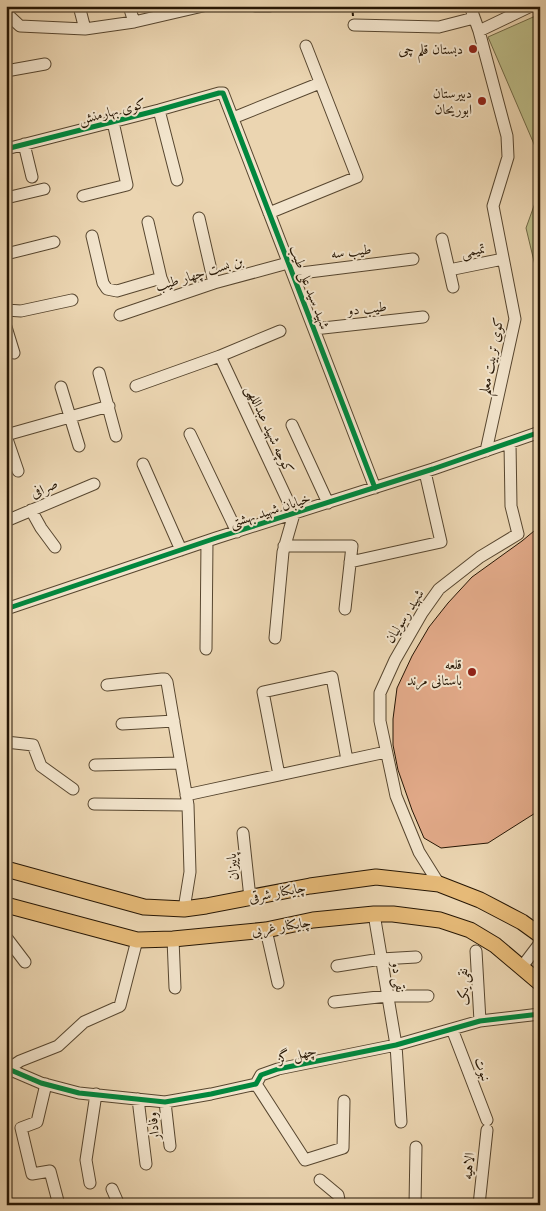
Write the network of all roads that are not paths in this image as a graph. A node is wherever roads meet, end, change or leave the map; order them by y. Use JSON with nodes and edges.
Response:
{"nodes":[{"id":1,"x":79,"y":6,"type":"edge"},
{"id":2,"x":128,"y":6,"type":"edge"},
{"id":3,"x":202,"y":6,"type":"edge"},
{"id":4,"x":470,"y":6,"type":"edge"},
{"id":5,"x":531,"y":6,"type":"edge"},
{"id":6,"x":6,"y":13,"type":"edge"},
{"id":7,"x":474,"y":18,"type":"junction"},
{"id":8,"x":134,"y":22,"type":"junction"},
{"id":9,"x":354,"y":25,"type":"dead end"},
{"id":10,"x":84,"y":29,"type":"junction"},
{"id":11,"x":479,"y":31,"type":"junction"},
{"id":12,"x":306,"y":46,"type":"dead end"},
{"id":13,"x":45,"y":64,"type":"dead end"},
{"id":14,"x":6,"y":71,"type":"edge"},
{"id":15,"x":320,"y":83,"type":"junction"},
{"id":16,"x":223,"y":93,"type":"joint"},
{"id":17,"x":159,"y":110,"type":"junction"},
{"id":18,"x":233,"y":118,"type":"junction"},
{"id":19,"x":113,"y":122,"type":"junction"},
{"id":20,"x":24,"y":144,"type":"junction"},
{"id":21,"x":6,"y":149,"type":"edge"},
{"id":22,"x":32,"y":177,"type":"dead end"},
{"id":23,"x":177,"y":180,"type":"dead end"},
{"id":24,"x":44,"y":189,"type":"dead end"},
{"id":25,"x":83,"y":196,"type":"dead end"},
{"id":26,"x":6,"y":198,"type":"edge"},
{"id":27,"x":270,"y":214,"type":"junction"},
{"id":28,"x":199,"y":218,"type":"dead end"},
{"id":29,"x":148,"y":222,"type":"dead end"},
{"id":30,"x":92,"y":236,"type":"dead end"},
{"id":31,"x":442,"y":239,"type":"dead end"},
{"id":32,"x":54,"y":242,"type":"dead end"},
{"id":33,"x":6,"y":254,"type":"edge"},
{"id":34,"x":414,"y":258,"type":"dead end"},
{"id":35,"x":503,"y":259,"type":"junction"},
{"id":36,"x":288,"y":263,"type":"junction"},
{"id":37,"x":449,"y":270,"type":"junction"},
{"id":38,"x":293,"y":274,"type":"junction"},
{"id":39,"x":161,"y":278,"type":"junction"},
{"id":40,"x":214,"y":284,"type":"junction"},
{"id":41,"x":453,"y":286,"type":"dead end"},
{"id":42,"x":169,"y":297,"type":"junction"},
{"id":43,"x":72,"y":300,"type":"dead end"},
{"id":44,"x":6,"y":310,"type":"edge"},
{"id":45,"x":120,"y":315,"type":"dead end"},
{"id":46,"x":423,"y":318,"type":"dead end"},
{"id":47,"x":6,"y":327,"type":"edge"},
{"id":48,"x":314,"y":329,"type":"junction"},
{"id":49,"x":280,"y":331,"type":"dead end"},
{"id":50,"x":14,"y":353,"type":"dead end"},
{"id":51,"x":220,"y":356,"type":"junction"},
{"id":52,"x":99,"y":373,"type":"dead end"},
{"id":53,"x":61,"y":386,"type":"dead end"},
{"id":54,"x":136,"y":386,"type":"dead end"},
{"id":55,"x":109,"y":406,"type":"junction"},
{"id":56,"x":70,"y":417,"type":"junction"},
{"id":57,"x":292,"y":425,"type":"dead end"},
{"id":58,"x":540,"y":432,"type":"edge"},
{"id":59,"x":190,"y":434,"type":"dead end"},
{"id":60,"x":6,"y":435,"type":"edge"},
{"id":61,"x":116,"y":436,"type":"dead end"},
{"id":62,"x":510,"y":443,"type":"junction"},
{"id":63,"x":79,"y":446,"type":"dead end"},
{"id":64,"x":486,"y":451,"type":"junction"},
{"id":65,"x":143,"y":464,"type":"dead end"},
{"id":66,"x":18,"y":471,"type":"dead end"},
{"id":67,"x":425,"y":472,"type":"junction"},
{"id":68,"x":94,"y":484,"type":"dead end"},
{"id":69,"x":375,"y":488,"type":"junction"},
{"id":70,"x":328,"y":503,"type":"junction"},
{"id":71,"x":31,"y":510,"type":"junction"},
{"id":72,"x":294,"y":514,"type":"junction"},
{"id":73,"x":6,"y":520,"type":"edge"},
{"id":74,"x":237,"y":532,"type":"junction"},
{"id":75,"x":207,"y":541,"type":"junction"},
{"id":76,"x":284,"y":546,"type":"junction"},
{"id":77,"x":55,"y":547,"type":"dead end"},
{"id":78,"x":181,"y":550,"type":"junction"},
{"id":79,"x":350,"y":562,"type":"junction"},
{"id":80,"x":6,"y":609,"type":"edge"},
{"id":81,"x":345,"y":609,"type":"dead end"},
{"id":82,"x":276,"y":638,"type":"dead end"},
{"id":83,"x":206,"y":649,"type":"dead end"},
{"id":84,"x":107,"y":685,"type":"dead end"},
{"id":85,"x":174,"y":721,"type":"junction"},
{"id":86,"x":122,"y":724,"type":"dead end"},
{"id":87,"x":6,"y":742,"type":"edge"},
{"id":88,"x":386,"y":752,"type":"junction"},
{"id":89,"x":347,"y":760,"type":"junction"},
{"id":90,"x":181,"y":763,"type":"junction"},
{"id":91,"x":95,"y":765,"type":"dead end"},
{"id":92,"x":279,"y":775,"type":"junction"},
{"id":93,"x":73,"y":789,"type":"dead end"},
{"id":94,"x":187,"y":800,"type":"junction"},
{"id":95,"x":94,"y":804,"type":"dead end"},
{"id":96,"x":243,"y":834,"type":"dead end"},
{"id":97,"x":6,"y":869,"type":"edge"},
{"id":98,"x":439,"y":884,"type":"junction"},
{"id":99,"x":250,"y":898,"type":"junction"},
{"id":100,"x":6,"y":905,"type":"edge"},
{"id":101,"x":184,"y":909,"type":"junction"},
{"id":102,"x":374,"y":914,"type":"junction"},
{"id":103,"x":266,"y":930,"type":"junction"},
{"id":104,"x":540,"y":935,"type":"edge"},
{"id":105,"x":6,"y":937,"type":"edge"},
{"id":106,"x":173,"y":939,"type":"junction"},
{"id":107,"x":138,"y":940,"type":"junction"},
{"id":108,"x":540,"y":943,"type":"edge"},
{"id":109,"x":476,"y":952,"type":"dead end"},
{"id":110,"x":416,"y":956,"type":"dead end"},
{"id":111,"x":381,"y":959,"type":"junction"},
{"id":112,"x":26,"y":962,"type":"dead end"},
{"id":113,"x":337,"y":966,"type":"dead end"},
{"id":114,"x":521,"y":968,"type":"junction"},
{"id":115,"x":539,"y":981,"type":"edge"},
{"id":116,"x":278,"y":984,"type":"dead end"},
{"id":117,"x":175,"y":988,"type":"dead end"},
{"id":118,"x":387,"y":996,"type":"junction"},
{"id":119,"x":428,"y":996,"type":"dead end"},
{"id":120,"x":334,"y":1002,"type":"dead end"},
{"id":121,"x":539,"y":1016,"type":"edge"},
{"id":122,"x":480,"y":1021,"type":"junction"},
{"id":123,"x":452,"y":1029,"type":"junction"},
{"id":124,"x":396,"y":1045,"type":"junction"},
{"id":125,"x":7,"y":1069,"type":"edge"},
{"id":126,"x":46,"y":1084,"type":"junction"},
{"id":127,"x":256,"y":1084,"type":"junction"},
{"id":128,"x":96,"y":1094,"type":"junction"},
{"id":129,"x":138,"y":1099,"type":"junction"},
{"id":130,"x":344,"y":1101,"type":"dead end"},
{"id":131,"x":165,"y":1102,"type":"junction"},
{"id":132,"x":401,"y":1122,"type":"dead end"},
{"id":133,"x":487,"y":1126,"type":"joint"},
{"id":134,"x":170,"y":1146,"type":"dead end"},
{"id":135,"x":416,"y":1147,"type":"dead end"},
{"id":136,"x":146,"y":1164,"type":"dead end"},
{"id":137,"x":320,"y":1180,"type":"dead end"},
{"id":138,"x":90,"y":1183,"type":"dead end"},
{"id":139,"x":112,"y":1189,"type":"dead end"},
{"id":140,"x":59,"y":1205,"type":"edge"},
{"id":141,"x":119,"y":1205,"type":"edge"},
{"id":142,"x":340,"y":1205,"type":"edge"},
{"id":143,"x":415,"y":1205,"type":"edge"},
{"id":144,"x":479,"y":1205,"type":"edge"}],
"edges":[{"from":1,"to":10,"type":"street"},
{"from":2,"to":8,"type":"street"},
{"from":3,"to":8,"type":"street"},
{"from":4,"to":7,"type":"street","name":"کوی تربیت معلم"},
{"from":5,"to":11,"type":"street"},
{"from":6,"to":10,"type":"street"},
{"from":7,"to":9,"type":"street"},
{"from":7,"to":11,"type":"street","name":"کوی تربیت معلم"},
{"from":8,"to":10,"type":"street"},
{"from":11,"to":35,"type":"street","name":"کوی تربیت معلم"},
{"from":12,"to":15,"type":"street"},
{"from":13,"to":14,"type":"street"},
{"from":15,"to":18,"type":"street"},
{"from":15,"to":27,"type":"street"},
{"from":16,"to":17,"type":"street","name":"کوی بهارمنش"},
{"from":16,"to":18,"type":"street","name":"شهید سید علی طیب"},
{"from":17,"to":19,"type":"street","name":"کوی بهارمنش"},
{"from":17,"to":23,"type":"street"},
{"from":18,"to":27,"type":"street","name":"شهید سید علی طیب"},
{"from":19,"to":20,"type":"street","name":"کوی بهارمنش"},
{"from":19,"to":25,"type":"street"},
{"from":20,"to":21,"type":"street","name":"کوی بهارمنش"},
{"from":20,"to":22,"type":"street"},
{"from":24,"to":26,"type":"street"},
{"from":27,"to":36,"type":"street","name":"شهید سید علی طیب"},
{"from":28,"to":40,"type":"street"},
{"from":29,"to":39,"type":"street"},
{"from":30,"to":39,"type":"street"},
{"from":31,"to":37,"type":"street"},
{"from":32,"to":33,"type":"street"},
{"from":34,"to":38,"type":"street","name":"طیب سه"},
{"from":35,"to":37,"type":"street","name":"تمیمی"},
{"from":35,"to":64,"type":"street","name":"کوی تربیت معلم"},
{"from":36,"to":38,"type":"street","name":"شهید سید علی طیب"},
{"from":36,"to":40,"type":"street","name":"بن بست چهار طیب"},
{"from":37,"to":41,"type":"street"},
{"from":38,"to":48,"type":"street","name":"شهید سید علی طیب"},
{"from":39,"to":42,"type":"street"},
{"from":40,"to":42,"type":"street","name":"بن بست چهار طیب"},
{"from":42,"to":45,"type":"street","name":"بن بست چهار طیب"},
{"from":43,"to":44,"type":"street"},
{"from":46,"to":48,"type":"street","name":"طیب دو"},
{"from":47,"to":50,"type":"street"},
{"from":48,"to":69,"type":"street","name":"شهید سید علی طیب"},
{"from":49,"to":51,"type":"street"},
{"from":51,"to":54,"type":"street"},
{"from":51,"to":72,"type":"street","name":"کوچه شهید عبداللهی"},
{"from":52,"to":55,"type":"street"},
{"from":53,"to":56,"type":"street"},
{"from":55,"to":56,"type":"street"},
{"from":55,"to":61,"type":"street"},
{"from":56,"to":60,"type":"street"},
{"from":56,"to":63,"type":"street"},
{"from":57,"to":70,"type":"street"},
{"from":58,"to":62,"type":"street","name":"خیابان شهید بهشتی"},
{"from":59,"to":74,"type":"street"},
{"from":60,"to":66,"type":"street"},
{"from":62,"to":64,"type":"street","name":"خیابان شهید بهشتی"},
{"from":62,"to":88,"type":"street","name":"شهید رسولیان"},
{"from":64,"to":67,"type":"street","name":"خیابان شهید بهشتی"},
{"from":65,"to":78,"type":"street"},
{"from":67,"to":69,"type":"street","name":"خیابان شهید بهشتی"},
{"from":67,"to":79,"type":"street"},
{"from":68,"to":71,"type":"street","name":"صرافی"},
{"from":69,"to":70,"type":"street","name":"خیابان شهید بهشتی"},
{"from":70,"to":72,"type":"street","name":"خیابان شهید بهشتی"},
{"from":71,"to":73,"type":"street","name":"صرافی"},
{"from":71,"to":77,"type":"street"},
{"from":72,"to":74,"type":"street","name":"خیابان شهید بهشتی"},
{"from":72,"to":76,"type":"street"},
{"from":74,"to":75,"type":"street","name":"خیابان شهید بهشتی"},
{"from":75,"to":78,"type":"street","name":"خیابان شهید بهشتی"},
{"from":75,"to":83,"type":"street"},
{"from":76,"to":79,"type":"street"},
{"from":76,"to":82,"type":"street"},
{"from":78,"to":80,"type":"street","name":"خیابان شهید بهشتی"},
{"from":79,"to":81,"type":"street"},
{"from":84,"to":85,"type":"street"},
{"from":85,"to":86,"type":"street"},
{"from":85,"to":90,"type":"street"},
{"from":87,"to":93,"type":"street"},
{"from":88,"to":89,"type":"street"},
{"from":88,"to":98,"type":"street","name":"شهید رسولیان"},
{"from":89,"to":92,"type":"street"},
{"from":89,"to":92,"type":"street"},
{"from":90,"to":91,"type":"street"},
{"from":90,"to":94,"type":"street"},
{"from":92,"to":94,"type":"street"},
{"from":94,"to":95,"type":"street"},
{"from":94,"to":101,"type":"street"},
{"from":96,"to":99,"type":"street","name":"پاییزان"},
{"from":97,"to":101,"type":"main road","name":"چایکنار شرقی"},
{"from":98,"to":99,"type":"main road","name":"چایکنار شرقی"},
{"from":98,"to":104,"type":"main road","name":"چایکنار شرقی"},
{"from":99,"to":101,"type":"main road","name":"چایکنار شرقی"},
{"from":100,"to":107,"type":"main road","name":"چایکنار غربی"},
{"from":102,"to":103,"type":"main road","name":"چایکنار غربی"},
{"from":102,"to":111,"type":"street","name":"نقی دو"},
{"from":102,"to":114,"type":"main road","name":"چایکنار غربی"},
{"from":103,"to":106,"type":"main road","name":"چایکنار غربی"},
{"from":103,"to":116,"type":"street"},
{"from":105,"to":112,"type":"street"},
{"from":106,"to":107,"type":"main road","name":"چایکنار غربی"},
{"from":106,"to":117,"type":"street"},
{"from":107,"to":125,"type":"street"},
{"from":108,"to":114,"type":"street"},
{"from":109,"to":122,"type":"street","name":"نقی یک"},
{"from":110,"to":111,"type":"street"},
{"from":111,"to":113,"type":"street"},
{"from":111,"to":118,"type":"street","name":"نقی دو"},
{"from":114,"to":115,"type":"main road","name":"چایکنار غربی"},
{"from":118,"to":119,"type":"street"},
{"from":118,"to":120,"type":"street"},
{"from":118,"to":124,"type":"street","name":"نقی دو"},
{"from":121,"to":122,"type":"street","name":"چهل گز"},
{"from":122,"to":123,"type":"street","name":"چهل گز"},
{"from":123,"to":124,"type":"street","name":"چهل گز"},
{"from":123,"to":133,"type":"street","name":"نبوت"},
{"from":124,"to":127,"type":"street","name":"چهل گز"},
{"from":124,"to":132,"type":"street","name":"نقی دو"},
{"from":125,"to":126,"type":"street","name":"چهل گز"},
{"from":126,"to":128,"type":"street","name":"چهل گز"},
{"from":126,"to":140,"type":"street"},
{"from":127,"to":130,"type":"street"},
{"from":127,"to":131,"type":"street","name":"چهل گز"},
{"from":128,"to":129,"type":"street","name":"چهل گز"},
{"from":128,"to":138,"type":"street"},
{"from":129,"to":131,"type":"street","name":"چهل گز"},
{"from":129,"to":136,"type":"street"},
{"from":131,"to":134,"type":"street","name":"وفادار"},
{"from":133,"to":144,"type":"street","name":"الاهیه"},
{"from":135,"to":143,"type":"street"},
{"from":137,"to":142,"type":"street"},
{"from":139,"to":141,"type":"street"}]}
